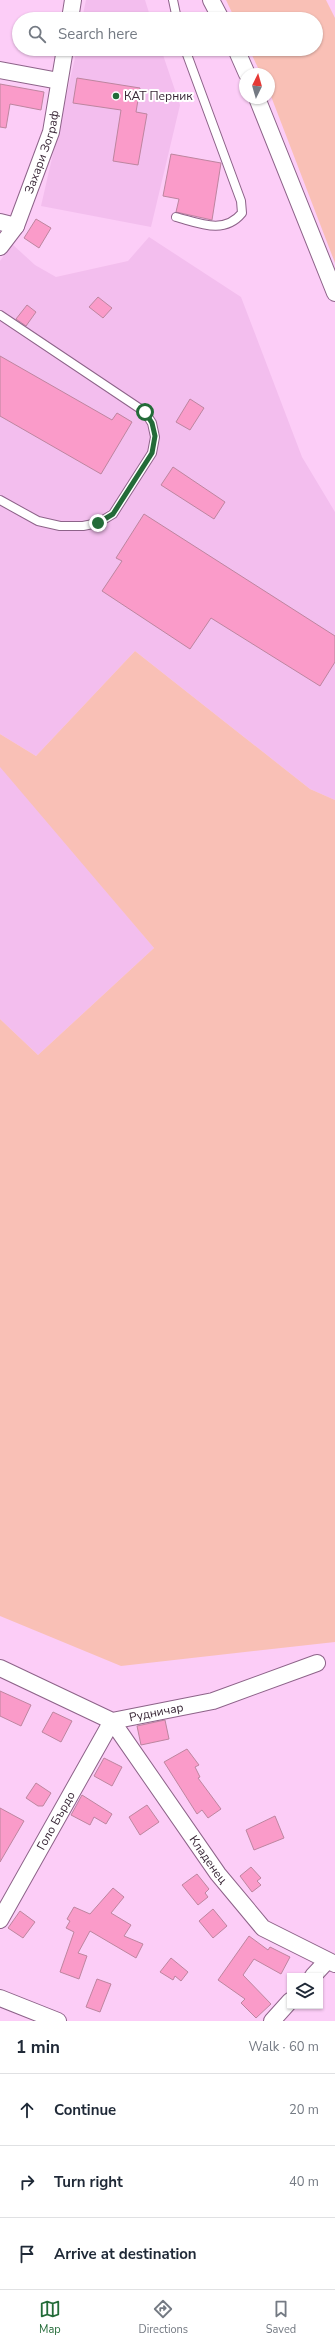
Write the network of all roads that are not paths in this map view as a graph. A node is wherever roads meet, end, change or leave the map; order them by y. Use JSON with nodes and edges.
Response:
{"nodes":[{"id":1,"x":73,"y":0,"type":"edge"},
{"id":2,"x":173,"y":0,"type":"edge"},
{"id":3,"x":211,"y":0,"type":"edge"},
{"id":4,"x":71,"y":12,"type":"edge"},
{"id":5,"x":176,"y":12,"type":"edge"},
{"id":6,"x":217,"y":12,"type":"edge"},
{"id":7,"x":64,"y":56,"type":"edge"},
{"id":8,"x":188,"y":56,"type":"edge"},
{"id":9,"x":239,"y":56,"type":"edge"},
{"id":10,"x":244,"y":68,"type":"edge"},
{"id":11,"x":0,"y":70,"type":"edge"},
{"id":12,"x":59,"y":81,"type":"junction"},
{"id":13,"x":259,"y":104,"type":"edge"},
{"id":14,"x":176,"y":217,"type":"dead end"},
{"id":15,"x":0,"y":222,"type":"edge"},
{"id":16,"x":16,"y":226,"type":"junction"},
{"id":17,"x":0,"y":247,"type":"edge"},
{"id":18,"x":335,"y":293,"type":"edge"},
{"id":19,"x":0,"y":315,"type":"edge"},
{"id":20,"x":0,"y":500,"type":"edge"},
{"id":21,"x":317,"y":1663,"type":"dead end"},
{"id":22,"x":0,"y":1668,"type":"edge"},
{"id":23,"x":112,"y":1721,"type":"junction"},
{"id":24,"x":0,"y":1920,"type":"edge"},
{"id":25,"x":331,"y":1962,"type":"edge"},
{"id":26,"x":317,"y":1973,"type":"edge"},
{"id":27,"x":0,"y":1998,"type":"edge"},
{"id":28,"x":287,"y":2004,"type":"edge"},
{"id":29,"x":58,"y":2021,"type":"edge"},
{"id":30,"x":272,"y":2021,"type":"edge"}],
"edges":[{"from":1,"to":4,"type":"street"},
{"from":2,"to":5,"type":"lane"},
{"from":3,"to":6,"type":"street"},
{"from":7,"to":12,"type":"street","name":"Захари Зограф"},
{"from":8,"to":14,"type":"lane"},
{"from":9,"to":10,"type":"street"},
{"from":11,"to":12,"type":"street"},
{"from":12,"to":16,"type":"street","name":"Захари Зограф"},
{"from":13,"to":18,"type":"street"},
{"from":15,"to":16,"type":"street"},
{"from":16,"to":17,"type":"street","name":"Захари Зограф"},
{"from":19,"to":20,"type":"lane"},
{"from":21,"to":23,"type":"street","name":"Рудничар"},
{"from":22,"to":23,"type":"street","name":"Рудничар"},
{"from":23,"to":24,"type":"street","name":"Голо Бърдо"},
{"from":23,"to":25,"type":"street","name":"Кладенец"},
{"from":25,"to":26,"type":"street"},
{"from":27,"to":29,"type":"street"},
{"from":28,"to":30,"type":"street"}]}
